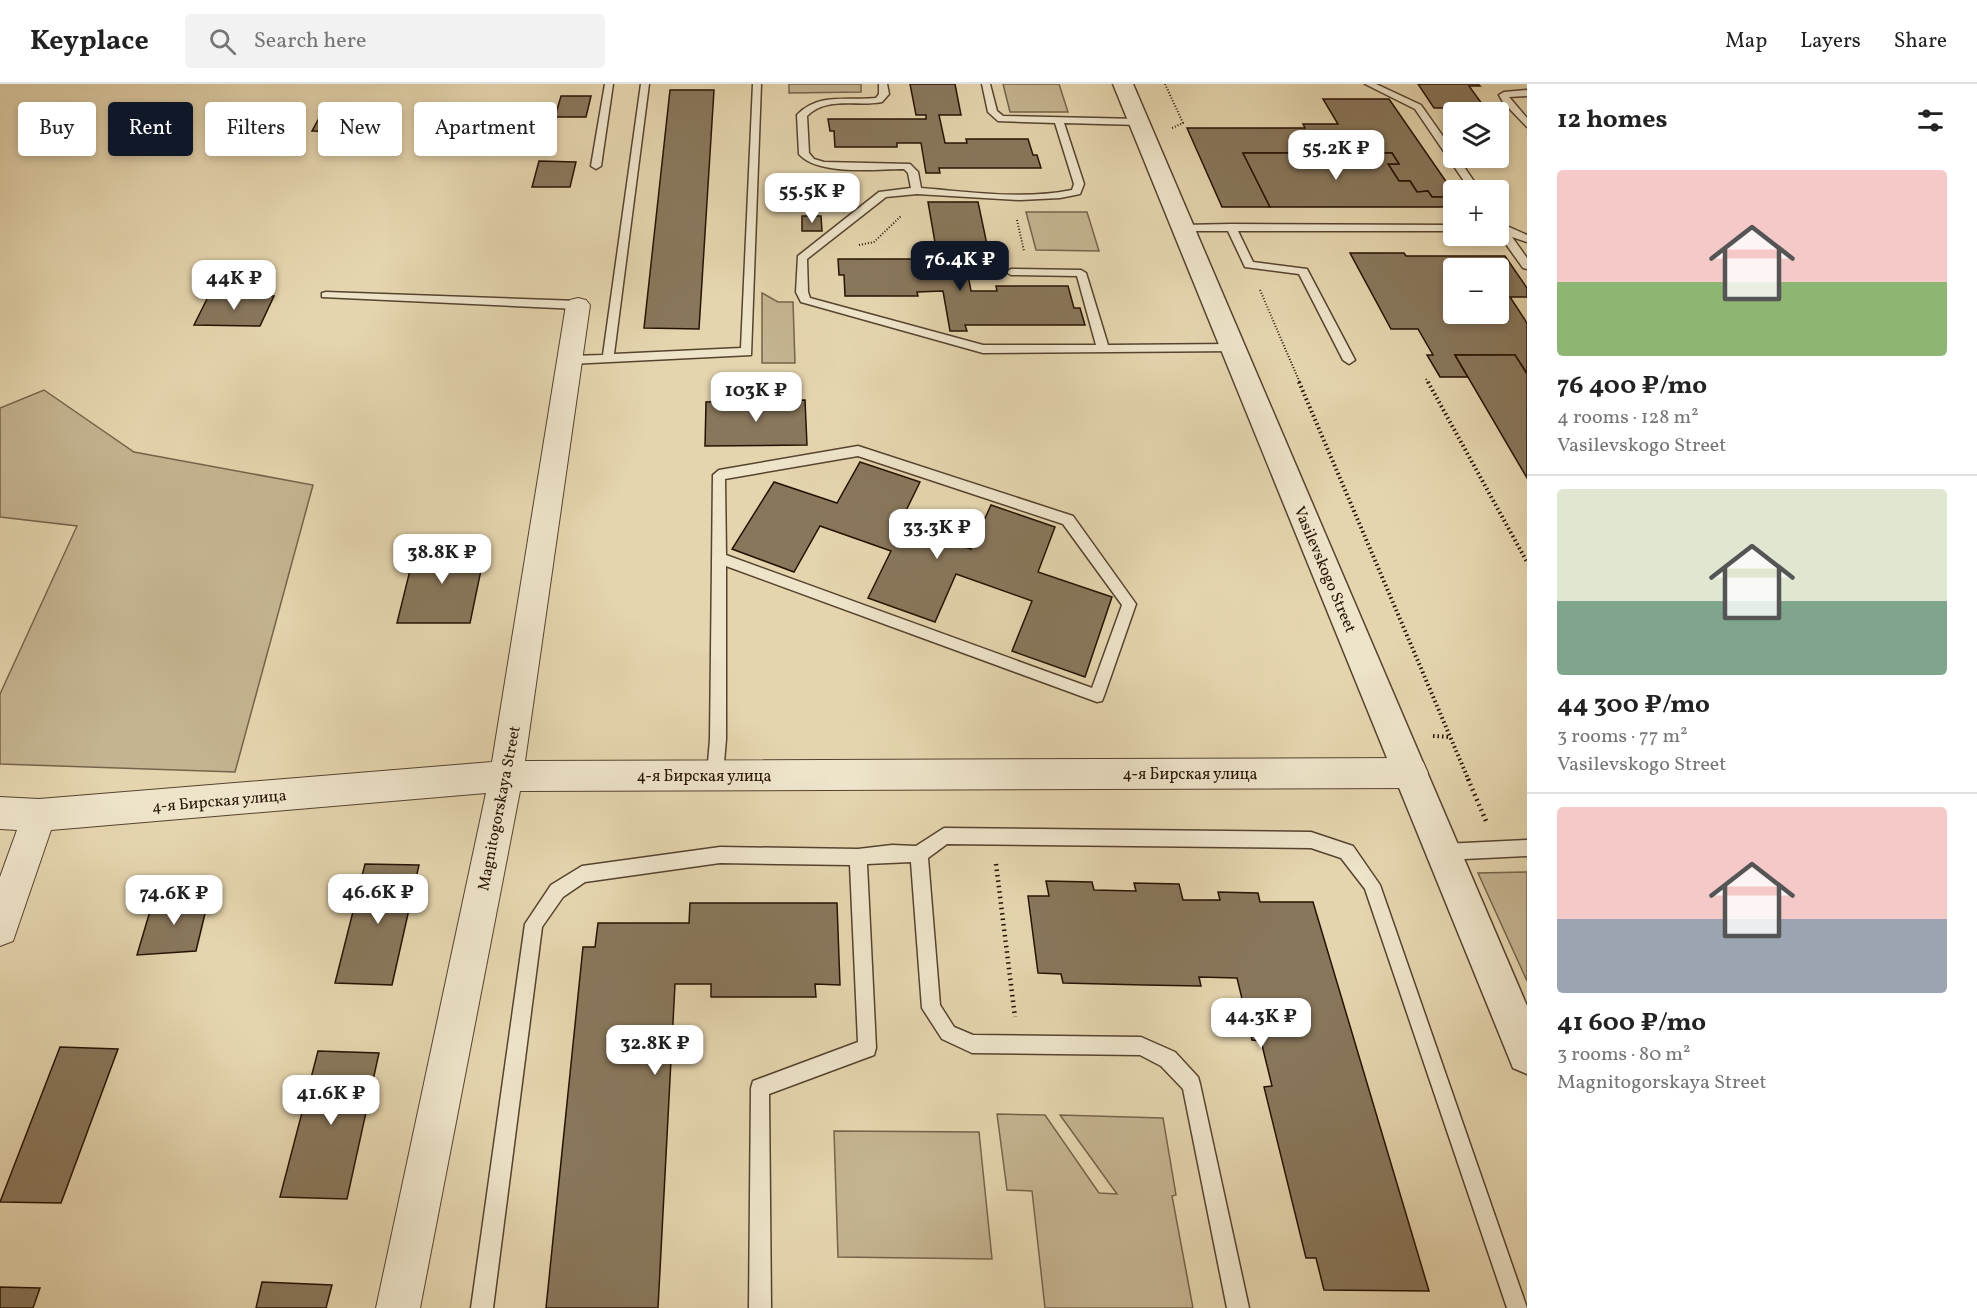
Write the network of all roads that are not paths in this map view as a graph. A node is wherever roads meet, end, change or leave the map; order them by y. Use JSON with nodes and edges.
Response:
{"nodes":[{"id":1,"x":609,"y":84,"type":"edge"},
{"id":2,"x":645,"y":84,"type":"edge"},
{"id":3,"x":757,"y":84,"type":"edge"},
{"id":4,"x":883,"y":84,"type":"edge"},
{"id":5,"x":986,"y":84,"type":"edge"},
{"id":6,"x":1124,"y":84,"type":"edge"},
{"id":7,"x":1369,"y":84,"type":"edge"},
{"id":8,"x":1527,"y":93,"type":"edge"},
{"id":9,"x":1059,"y":122,"type":"junction"},
{"id":10,"x":1139,"y":122,"type":"junction"},
{"id":11,"x":1527,"y":124,"type":"edge"},
{"id":12,"x":596,"y":166,"type":"dead end"},
{"id":13,"x":1468,"y":180,"type":"edge"},
{"id":14,"x":917,"y":192,"type":"junction"},
{"id":15,"x":1232,"y":227,"type":"junction"},
{"id":16,"x":1183,"y":228,"type":"junction"},
{"id":17,"x":1443,"y":228,"type":"edge"},
{"id":18,"x":1509,"y":231,"type":"edge"},
{"id":19,"x":1527,"y":239,"type":"edge"},
{"id":20,"x":1509,"y":241,"type":"edge"},
{"id":21,"x":1527,"y":266,"type":"edge"},
{"id":22,"x":1011,"y":272,"type":"dead end"},
{"id":23,"x":326,"y":296,"type":"dead end"},
{"id":24,"x":578,"y":305,"type":"joint"},
{"id":25,"x":1103,"y":348,"type":"junction"},
{"id":26,"x":1234,"y":348,"type":"junction"},
{"id":27,"x":608,"y":358,"type":"junction"},
{"id":28,"x":570,"y":360,"type":"junction"},
{"id":29,"x":1348,"y":360,"type":"dead end"},
{"id":30,"x":719,"y":558,"type":"junction"},
{"id":31,"x":1410,"y":773,"type":"junction"},
{"id":32,"x":715,"y":775,"type":"junction"},
{"id":33,"x":506,"y":776,"type":"junction"},
{"id":34,"x":0,"y":813,"type":"edge"},
{"id":35,"x":39,"y":815,"type":"junction"},
{"id":36,"x":1527,"y":848,"type":"edge"},
{"id":37,"x":1444,"y":852,"type":"junction"},
{"id":38,"x":919,"y":854,"type":"junction"},
{"id":39,"x":858,"y":856,"type":"junction"},
{"id":40,"x":0,"y":928,"type":"edge"},
{"id":41,"x":1527,"y":1054,"type":"edge"},
{"id":42,"x":398,"y":1308,"type":"edge"},
{"id":43,"x":482,"y":1308,"type":"edge"},
{"id":44,"x":760,"y":1308,"type":"edge"},
{"id":45,"x":1238,"y":1308,"type":"edge"},
{"id":46,"x":1518,"y":1308,"type":"edge"}],
"edges":[{"from":1,"to":12,"type":"lane"},
{"from":2,"to":27,"type":"lane"},
{"from":3,"to":27,"type":"lane"},
{"from":4,"to":14,"type":"lane"},
{"from":5,"to":9,"type":"lane"},
{"from":6,"to":10,"type":"street","name":"Vasilevskogo Street"},
{"from":7,"to":13,"type":"lane"},
{"from":8,"to":11,"type":"lane"},
{"from":9,"to":10,"type":"lane"},
{"from":9,"to":14,"type":"lane"},
{"from":10,"to":16,"type":"street","name":"Vasilevskogo Street"},
{"from":14,"to":25,"type":"lane"},
{"from":15,"to":16,"type":"lane"},
{"from":15,"to":17,"type":"lane"},
{"from":15,"to":29,"type":"lane"},
{"from":16,"to":26,"type":"street","name":"Vasilevskogo Street"},
{"from":18,"to":19,"type":"lane"},
{"from":20,"to":21,"type":"lane"},
{"from":22,"to":25,"type":"lane"},
{"from":23,"to":24,"type":"lane"},
{"from":24,"to":28,"type":"street","name":"Magnitogorskaya Street"},
{"from":25,"to":26,"type":"lane"},
{"from":26,"to":31,"type":"street","name":"Vasilevskogo Street"},
{"from":27,"to":28,"type":"lane"},
{"from":28,"to":33,"type":"street","name":"Magnitogorskaya Street"},
{"from":30,"to":30,"type":"lane"},
{"from":30,"to":32,"type":"lane"},
{"from":31,"to":32,"type":"street","name":"4-я Бирская улица"},
{"from":31,"to":37,"type":"street","name":"Vasilevskogo Street"},
{"from":32,"to":33,"type":"street","name":"4-я Бирская улица"},
{"from":33,"to":35,"type":"street","name":"4-я Бирская улица"},
{"from":33,"to":42,"type":"street","name":"Magnitogorskaya Street"},
{"from":34,"to":35,"type":"street","name":"4-я Бирская улица"},
{"from":35,"to":40,"type":"street"},
{"from":36,"to":37,"type":"lane"},
{"from":37,"to":41,"type":"street","name":"Vasilevskogo Street"},
{"from":38,"to":39,"type":"lane"},
{"from":38,"to":45,"type":"lane"},
{"from":38,"to":46,"type":"lane"},
{"from":39,"to":43,"type":"lane"},
{"from":39,"to":44,"type":"lane"}]}
